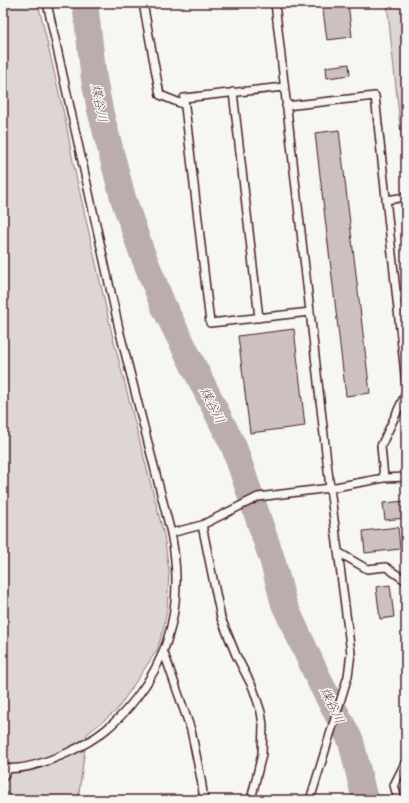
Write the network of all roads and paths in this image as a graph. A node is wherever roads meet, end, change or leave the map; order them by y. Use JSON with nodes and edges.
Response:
{"nodes":[{"id":1,"x":47,"y":3,"type":"edge"},
{"id":2,"x":143,"y":3,"type":"edge"},
{"id":3,"x":275,"y":3,"type":"edge"},
{"id":4,"x":284,"y":87,"type":"junction"},
{"id":5,"x":233,"y":92,"type":"junction"},
{"id":6,"x":185,"y":105,"type":"junction"},
{"id":7,"x":286,"y":106,"type":"junction"},
{"id":8,"x":406,"y":197,"type":"edge"},
{"id":9,"x":386,"y":200,"type":"junction"},
{"id":10,"x":406,"y":295,"type":"edge"},
{"id":11,"x":397,"y":296,"type":"junction"},
{"id":12,"x":310,"y":312,"type":"junction"},
{"id":13,"x":259,"y":318,"type":"junction"},
{"id":14,"x":406,"y":384,"type":"edge"},
{"id":15,"x":406,"y":393,"type":"edge"},
{"id":16,"x":406,"y":477,"type":"edge"},
{"id":17,"x":384,"y":478,"type":"junction"},
{"id":18,"x":330,"y":488,"type":"junction"},
{"id":19,"x":202,"y":525,"type":"junction"},
{"id":20,"x":171,"y":533,"type":"junction"},
{"id":21,"x":338,"y":552,"type":"junction"},
{"id":22,"x":406,"y":581,"type":"edge"},
{"id":23,"x":164,"y":653,"type":"junction"},
{"id":24,"x":406,"y":761,"type":"edge"},
{"id":25,"x":6,"y":768,"type":"edge"},
{"id":26,"x":3,"y":777,"type":"edge"},
{"id":27,"x":204,"y":800,"type":"edge"},
{"id":28,"x":251,"y":800,"type":"edge"},
{"id":29,"x":310,"y":800,"type":"edge"},
{"id":30,"x":398,"y":800,"type":"edge"}],
"edges":[{"from":1,"to":20,"type":"lane"},
{"from":2,"to":6,"type":"lane"},
{"from":3,"to":4,"type":"lane"},
{"from":4,"to":5,"type":"lane"},
{"from":4,"to":7,"type":"lane"},
{"from":5,"to":6,"type":"lane"},
{"from":5,"to":13,"type":"lane"},
{"from":6,"to":13,"type":"lane"},
{"from":7,"to":9,"type":"lane"},
{"from":7,"to":12,"type":"lane"},
{"from":8,"to":9,"type":"lane"},
{"from":9,"to":11,"type":"lane"},
{"from":10,"to":11,"type":"lane"},
{"from":11,"to":14,"type":"lane"},
{"from":12,"to":13,"type":"lane"},
{"from":12,"to":18,"type":"lane"},
{"from":15,"to":17,"type":"lane"},
{"from":16,"to":17,"type":"lane"},
{"from":17,"to":18,"type":"lane"},
{"from":18,"to":19,"type":"lane"},
{"from":18,"to":21,"type":"lane"},
{"from":19,"to":20,"type":"lane"},
{"from":19,"to":28,"type":"lane"},
{"from":20,"to":23,"type":"lane"},
{"from":21,"to":22,"type":"lane"},
{"from":21,"to":29,"type":"lane"},
{"from":23,"to":25,"type":"lane"},
{"from":23,"to":27,"type":"lane"},
{"from":24,"to":30,"type":"lane"},
{"from":25,"to":26,"type":"lane"}]}
